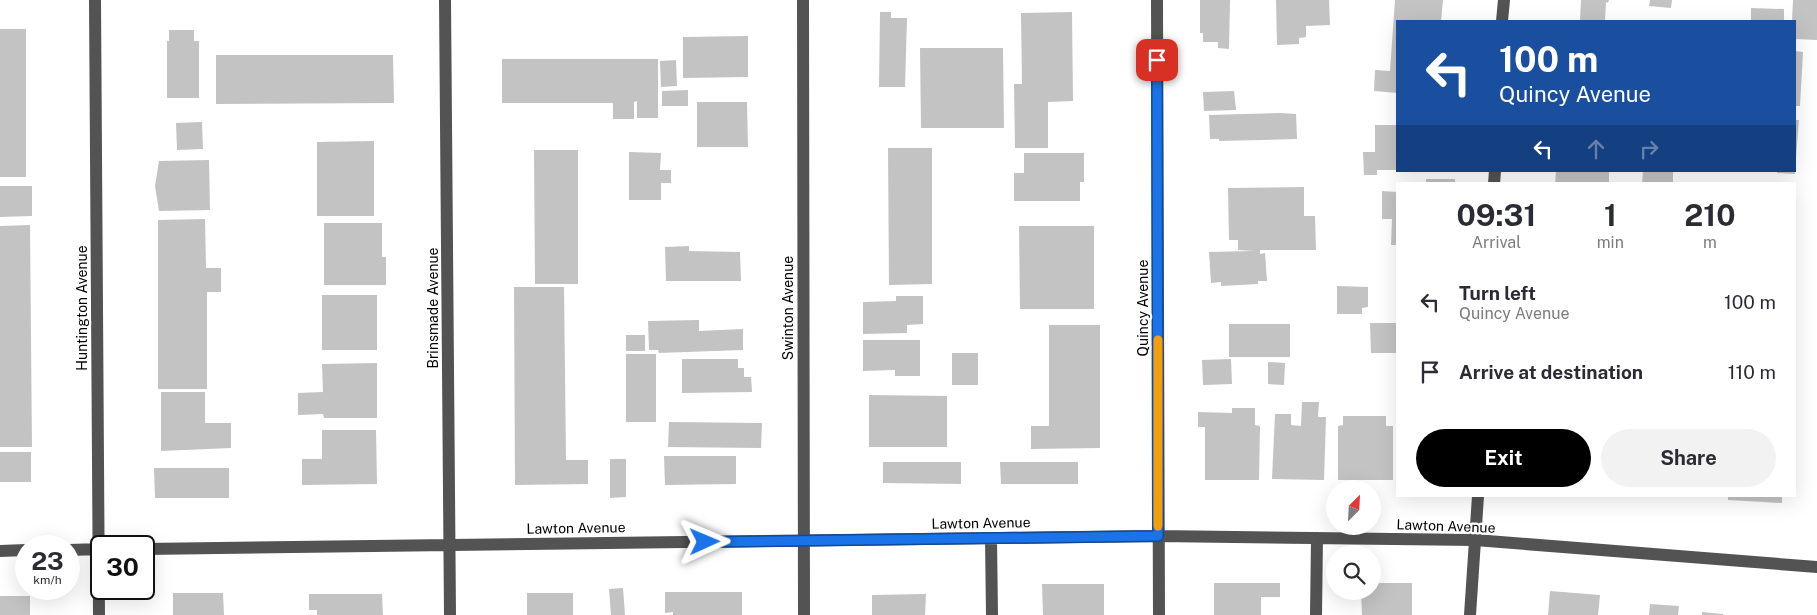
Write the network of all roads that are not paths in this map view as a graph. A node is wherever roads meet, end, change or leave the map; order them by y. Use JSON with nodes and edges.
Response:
{"nodes":[{"id":1,"x":95,"y":0,"type":"edge"},
{"id":2,"x":445,"y":0,"type":"edge"},
{"id":3,"x":803,"y":0,"type":"edge"},
{"id":4,"x":1157,"y":0,"type":"edge"},
{"id":5,"x":1504,"y":0,"type":"edge"},
{"id":6,"x":1502,"y":20,"type":"edge"},
{"id":7,"x":1478,"y":497,"type":"edge"},
{"id":8,"x":100,"y":535,"type":"edge"},
{"id":9,"x":1158,"y":536,"type":"junction"},
{"id":10,"x":991,"y":538,"type":"junction"},
{"id":11,"x":1317,"y":538,"type":"junction"},
{"id":12,"x":803,"y":540,"type":"junction"},
{"id":13,"x":1475,"y":540,"type":"junction"},
{"id":14,"x":449,"y":546,"type":"junction"},
{"id":15,"x":155,"y":548,"type":"edge"},
{"id":16,"x":15,"y":550,"type":"edge"},
{"id":17,"x":0,"y":551,"type":"edge"},
{"id":18,"x":1817,"y":567,"type":"edge"},
{"id":19,"x":99,"y":600,"type":"edge"},
{"id":20,"x":99,"y":615,"type":"edge"},
{"id":21,"x":450,"y":615,"type":"edge"},
{"id":22,"x":804,"y":615,"type":"edge"},
{"id":23,"x":992,"y":615,"type":"edge"},
{"id":24,"x":1158,"y":615,"type":"edge"},
{"id":25,"x":1316,"y":615,"type":"edge"},
{"id":26,"x":1470,"y":615,"type":"edge"}],
"edges":[{"from":1,"to":8,"type":"street","name":"Huntington Avenue"},
{"from":2,"to":14,"type":"street","name":"Brinsmade Avenue"},
{"from":3,"to":12,"type":"street","name":"Swinton Avenue"},
{"from":4,"to":9,"type":"street","name":"Quincy Avenue"},
{"from":5,"to":6,"type":"street"},
{"from":7,"to":13,"type":"street"},
{"from":9,"to":10,"type":"street","name":"Lawton Avenue"},
{"from":9,"to":11,"type":"street","name":"Lawton Avenue"},
{"from":9,"to":24,"type":"street","name":"Quincy Avenue"},
{"from":10,"to":12,"type":"street","name":"Lawton Avenue"},
{"from":10,"to":23,"type":"street"},
{"from":11,"to":13,"type":"street","name":"Lawton Avenue"},
{"from":11,"to":25,"type":"street"},
{"from":12,"to":14,"type":"street","name":"Lawton Avenue"},
{"from":12,"to":22,"type":"street","name":"Swinton Avenue"},
{"from":13,"to":18,"type":"street","name":"Lawton Avenue"},
{"from":13,"to":26,"type":"street"},
{"from":14,"to":15,"type":"street","name":"Lawton Avenue"},
{"from":14,"to":21,"type":"street","name":"Brinsmade Avenue"},
{"from":16,"to":17,"type":"street"},
{"from":19,"to":20,"type":"street","name":"Huntington Avenue"}]}
